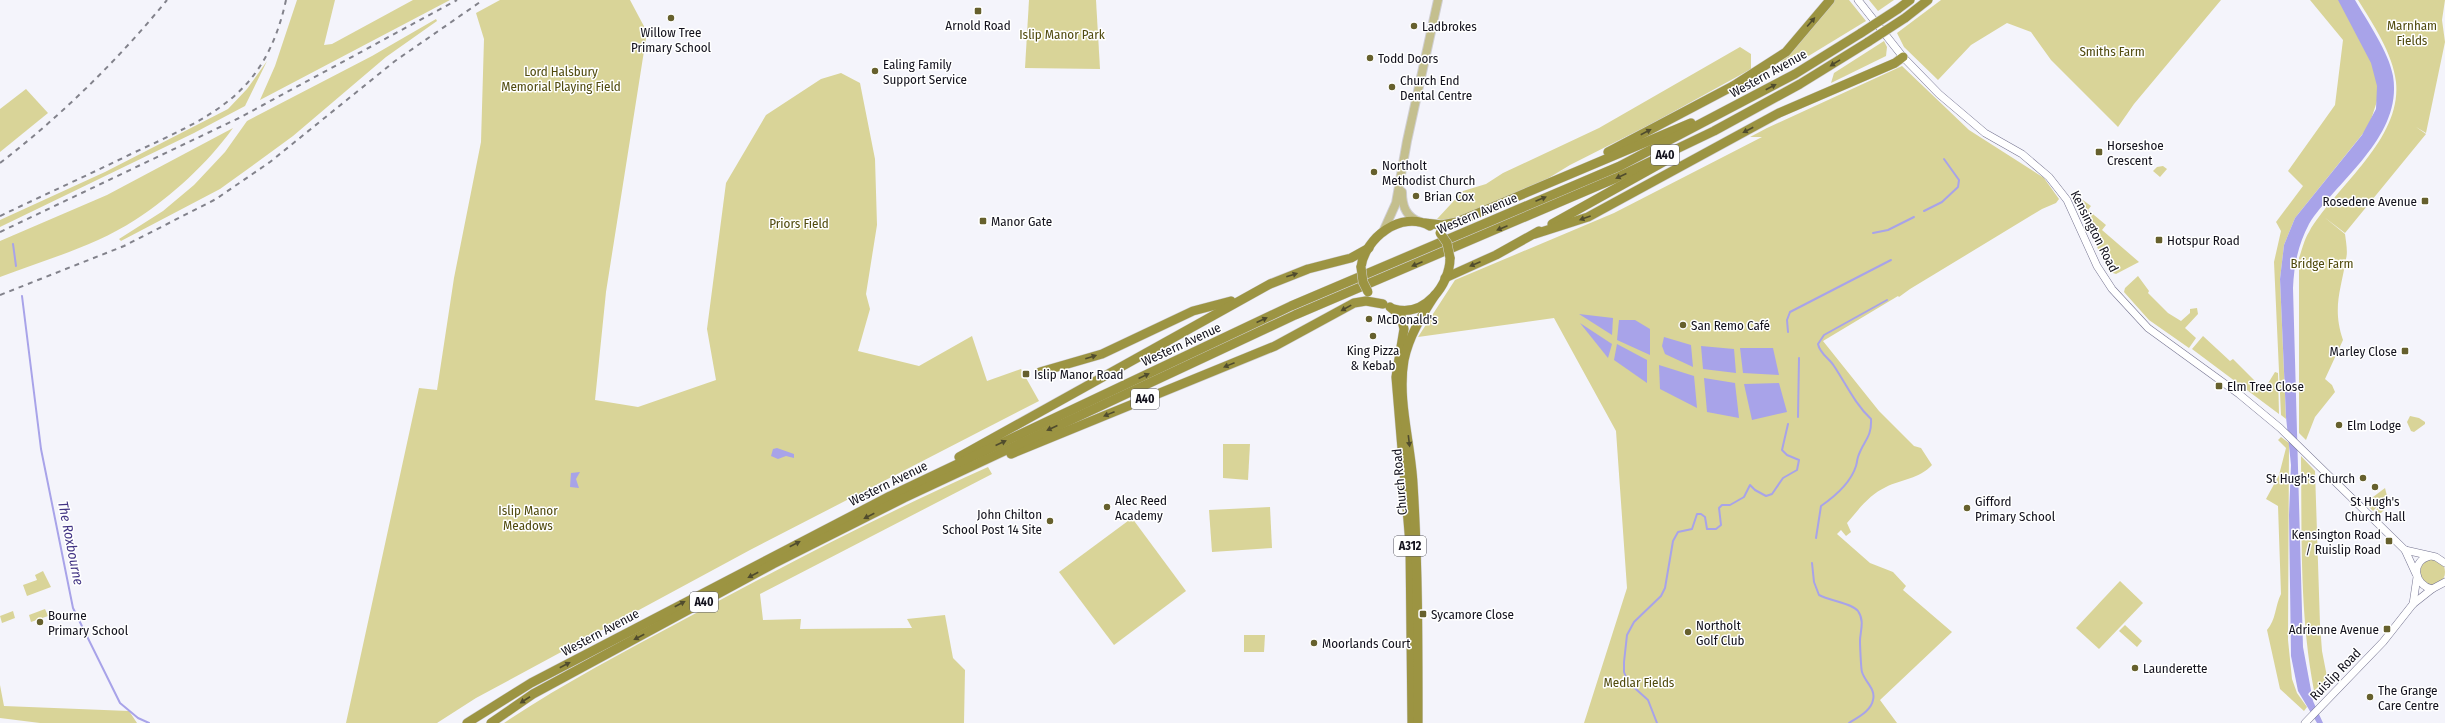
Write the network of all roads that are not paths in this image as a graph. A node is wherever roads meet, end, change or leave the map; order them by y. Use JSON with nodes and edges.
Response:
{"nodes":[{"id":1,"x":1438,"y":0,"type":"edge"},
{"id":2,"x":1830,"y":0,"type":"edge"},
{"id":3,"x":1858,"y":0,"type":"edge"},
{"id":4,"x":1910,"y":0,"type":"edge"},
{"id":5,"x":1928,"y":0,"type":"edge"},
{"id":6,"x":1902,"y":57,"type":"junction"},
{"id":7,"x":1750,"y":98,"type":"junction"},
{"id":8,"x":1714,"y":131,"type":"junction"},
{"id":9,"x":1402,"y":171,"type":"junction"},
{"id":10,"x":1550,"y":182,"type":"junction"},
{"id":11,"x":1422,"y":223,"type":"junction"},
{"id":12,"x":1381,"y":234,"type":"junction"},
{"id":13,"x":1535,"y":234,"type":"junction"},
{"id":14,"x":1369,"y":248,"type":"junction"},
{"id":15,"x":1445,"y":278,"type":"junction"},
{"id":16,"x":1435,"y":295,"type":"junction"},
{"id":17,"x":1244,"y":298,"type":"junction"},
{"id":18,"x":1386,"y":306,"type":"junction"},
{"id":19,"x":1040,"y":372,"type":"dead end"},
{"id":20,"x":890,"y":496,"type":"junction"},
{"id":21,"x":904,"y":498,"type":"junction"},
{"id":22,"x":2405,"y":550,"type":"junction"},
{"id":23,"x":2445,"y":555,"type":"edge"},
{"id":24,"x":2433,"y":556,"type":"junction"},
{"id":25,"x":2445,"y":563,"type":"edge"},
{"id":26,"x":2416,"y":576,"type":"junction"},
{"id":27,"x":2445,"y":582,"type":"edge"},
{"id":28,"x":2434,"y":589,"type":"junction"},
{"id":29,"x":2445,"y":590,"type":"edge"},
{"id":30,"x":2413,"y":604,"type":"junction"},
{"id":31,"x":494,"y":704,"type":"junction"},
{"id":32,"x":462,"y":723,"type":"edge"},
{"id":33,"x":467,"y":723,"type":"edge"},
{"id":34,"x":492,"y":723,"type":"edge"},
{"id":35,"x":1412,"y":723,"type":"edge"},
{"id":36,"x":1418,"y":723,"type":"edge"},
{"id":37,"x":2305,"y":723,"type":"edge"}],
"edges":[{"from":1,"to":9,"type":"main road","number":"A312"},
{"from":10,"to":2,"type":"highway","one_way":true},
{"from":3,"to":6,"type":"street","name":"Kensington Road"},
{"from":7,"to":4,"type":"highway","name":"Western Avenue","number":"A40","one_way":true,"bridge":true},
{"from":5,"to":8,"type":"highway","name":"Western Avenue","number":"A40","one_way":true,"bridge":true},
{"from":6,"to":13,"type":"highway","one_way":true},
{"from":6,"to":22,"type":"street","name":"Kensington Road"},
{"from":7,"to":10,"type":"highway","number":"A40"},
{"from":20,"to":7,"type":"highway","name":"Western Avenue","number":"A40","one_way":true},
{"from":8,"to":13,"type":"highway","number":"A40"},
{"from":8,"to":21,"type":"highway","name":"Western Avenue","number":"A40","one_way":true},
{"from":9,"to":11,"type":"main road","number":"A312"},
{"from":9,"to":12,"type":"main road","number":"A312"},
{"from":10,"to":11,"type":"highway","number":"A40"},
{"from":11,"to":12,"type":"highway","number":"A312"},
{"from":11,"to":15,"type":"highway","number":"A312","bridge":true},
{"from":12,"to":14,"type":"highway","number":"A312"},
{"from":13,"to":15,"type":"highway","number":"A40","one_way":true},
{"from":17,"to":14,"type":"highway","number":"A40","one_way":true},
{"from":14,"to":18,"type":"highway","number":"A312","bridge":true},
{"from":15,"to":16,"type":"highway","number":"A312"},
{"from":16,"to":18,"type":"highway","number":"A312"},
{"from":16,"to":36,"type":"highway","name":"Church Road","number":"A312","one_way":true},
{"from":19,"to":17,"type":"highway","one_way":true},
{"from":17,"to":20,"type":"highway","number":"A40"},
{"from":18,"to":21,"type":"highway","number":"A40","one_way":true},
{"from":18,"to":35,"type":"highway","name":"Church Road","number":"A312"},
{"from":31,"to":20,"type":"highway","name":"Western Avenue","number":"A40","one_way":true},
{"from":21,"to":34,"type":"highway","name":"Western Avenue","number":"A40","one_way":true},
{"from":22,"to":24,"type":"street"},
{"from":22,"to":26,"type":"street","name":"Kensington Road"},
{"from":23,"to":24,"type":"street"},
{"from":24,"to":25,"type":"street"},
{"from":24,"to":26,"type":"street"},
{"from":26,"to":28,"type":"street"},
{"from":26,"to":30,"type":"street"},
{"from":27,"to":28,"type":"street","name":"Ruislip Road"},
{"from":28,"to":29,"type":"street"},
{"from":28,"to":30,"type":"street","name":"Ruislip Road"},
{"from":30,"to":37,"type":"street","name":"Ruislip Road"},
{"from":31,"to":32,"type":"highway"},
{"from":31,"to":33,"type":"highway","name":"Western Avenue","number":"A40"}]}
